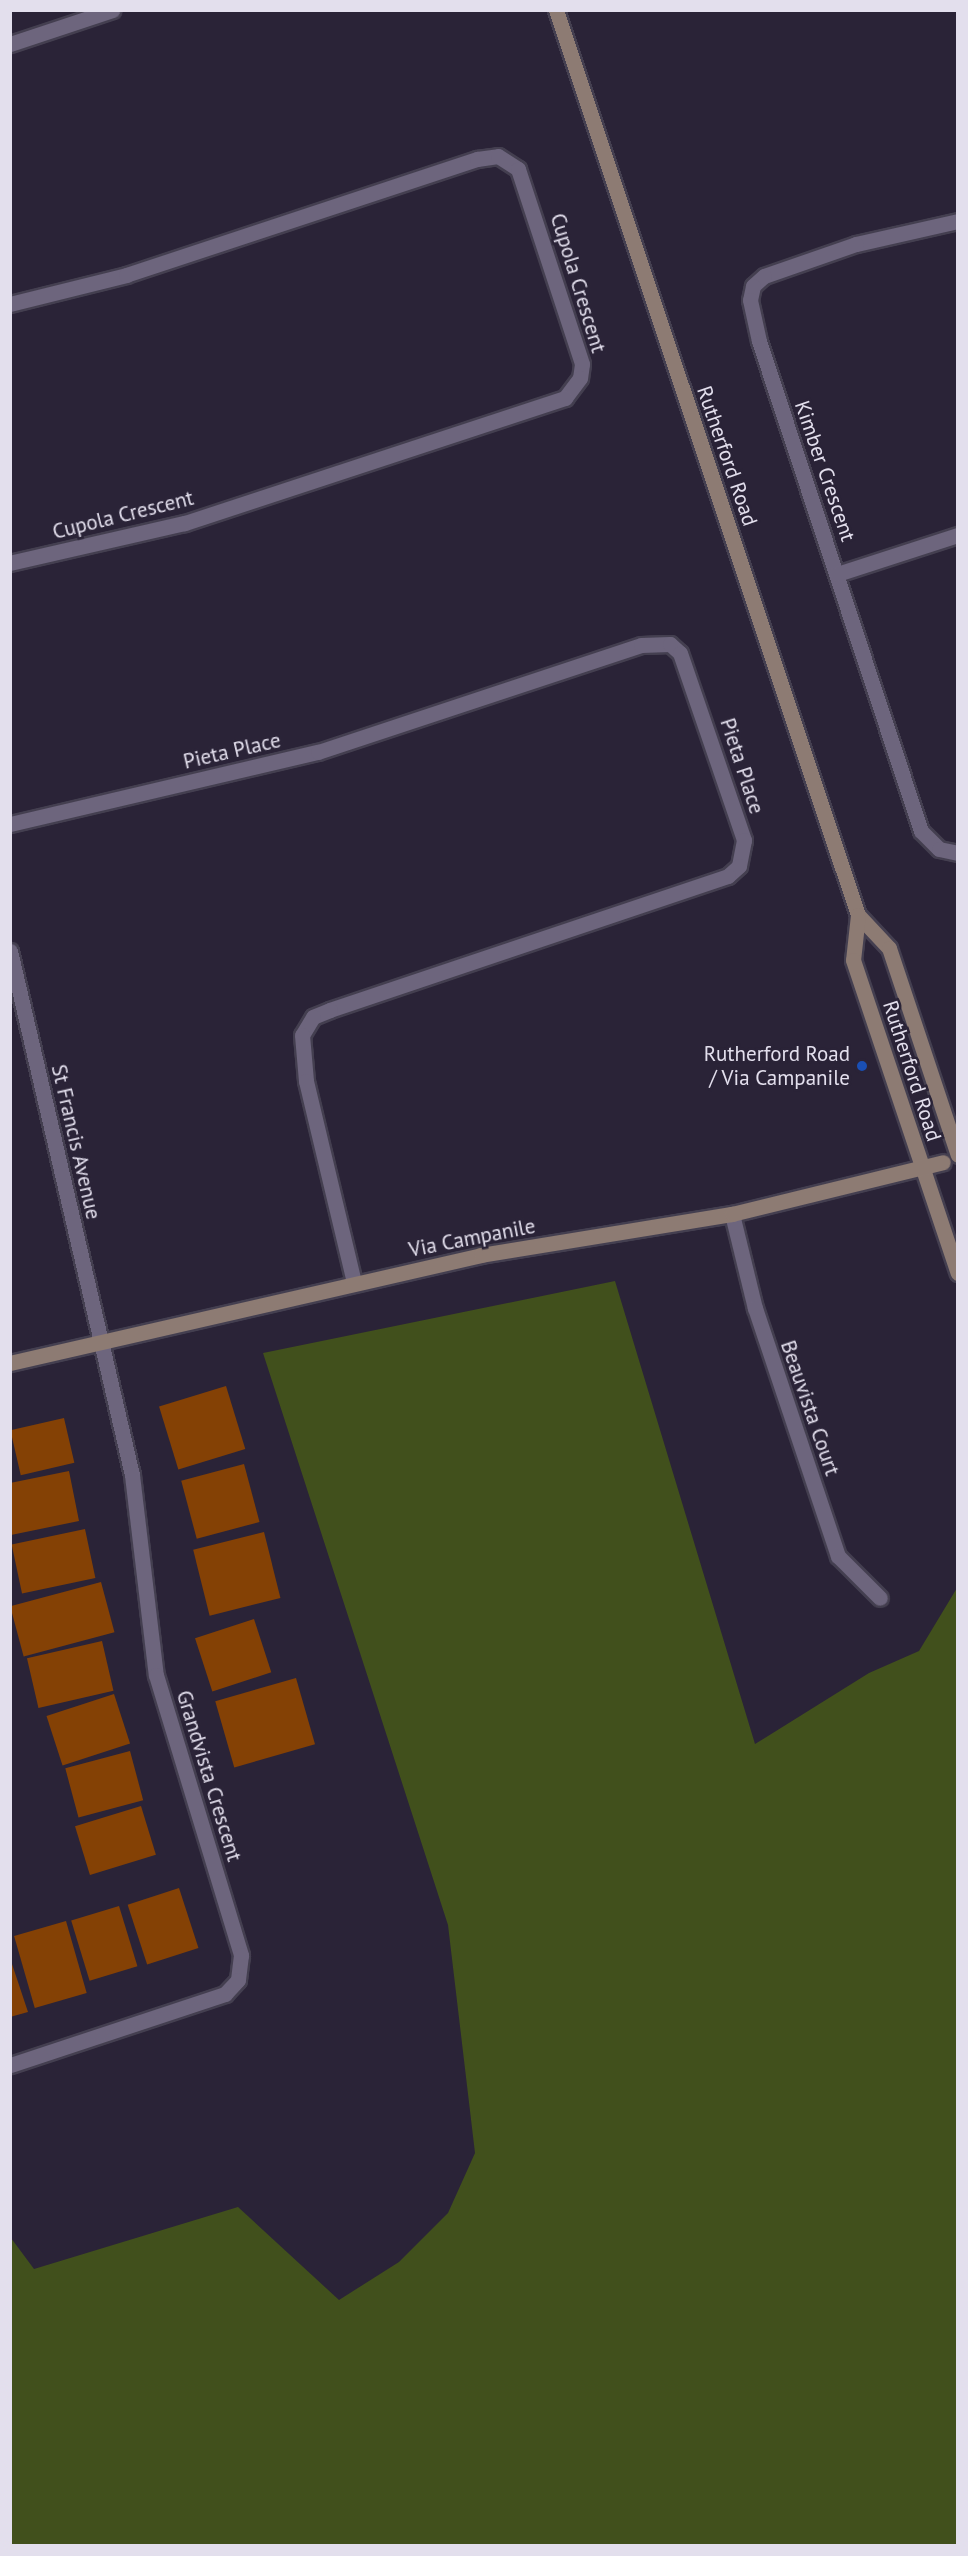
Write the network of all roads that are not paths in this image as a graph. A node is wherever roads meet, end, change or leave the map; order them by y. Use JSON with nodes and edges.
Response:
{"nodes":[{"id":1,"x":112,"y":10,"type":"edge"},
{"id":2,"x":556,"y":10,"type":"edge"},
{"id":3,"x":10,"y":44,"type":"edge"},
{"id":4,"x":957,"y":221,"type":"edge"},
{"id":5,"x":10,"y":304,"type":"edge"},
{"id":6,"x":957,"y":535,"type":"edge"},
{"id":7,"x":10,"y":563,"type":"edge"},
{"id":8,"x":837,"y":574,"type":"junction"},
{"id":9,"x":10,"y":824,"type":"edge"},
{"id":10,"x":957,"y":853,"type":"edge"},
{"id":11,"x":858,"y":915,"type":"junction"},
{"id":12,"x":10,"y":951,"type":"edge"},
{"id":13,"x":953,"y":1158,"type":"edge"},
{"id":14,"x":922,"y":1167,"type":"junction"},
{"id":15,"x":732,"y":1214,"type":"junction"},
{"id":16,"x":957,"y":1273,"type":"edge"},
{"id":17,"x":354,"y":1283,"type":"junction"},
{"id":18,"x":101,"y":1342,"type":"junction"},
{"id":19,"x":10,"y":1363,"type":"edge"},
{"id":20,"x":880,"y":1599,"type":"dead end"},
{"id":21,"x":10,"y":2065,"type":"edge"}],
"edges":[{"from":1,"to":3,"type":"street"},
{"from":2,"to":11,"type":"main road","name":"Rutherford Road"},
{"from":4,"to":8,"type":"street","name":"Kimber Crescent"},
{"from":5,"to":7,"type":"street","name":"Cupola Crescent"},
{"from":6,"to":8,"type":"street"},
{"from":8,"to":10,"type":"street","name":"Kimber Crescent"},
{"from":9,"to":17,"type":"street","name":"Pieta Place"},
{"from":11,"to":13,"type":"main road","name":"Rutherford Road"},
{"from":11,"to":14,"type":"main road","name":"Rutherford Road"},
{"from":12,"to":18,"type":"street","name":"St Francis Avenue"},
{"from":13,"to":14,"type":"main road","name":"Via Campanile"},
{"from":14,"to":15,"type":"main road","name":"Via Campanile"},
{"from":14,"to":16,"type":"main road","name":"Rutherford Road"},
{"from":15,"to":17,"type":"main road","name":"Via Campanile"},
{"from":15,"to":20,"type":"street","name":"Beauvista Court"},
{"from":17,"to":18,"type":"main road","name":"Via Campanile"},
{"from":18,"to":19,"type":"main road","name":"Via Campanile"},
{"from":18,"to":21,"type":"street","name":"Grandvista Crescent"}]}
